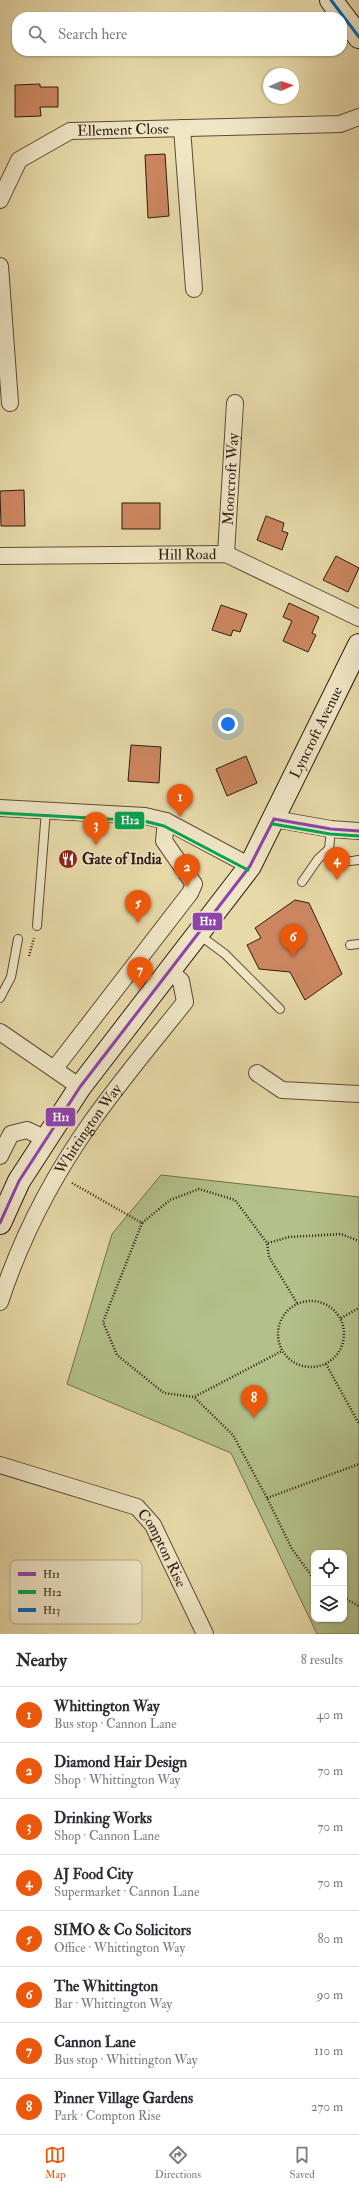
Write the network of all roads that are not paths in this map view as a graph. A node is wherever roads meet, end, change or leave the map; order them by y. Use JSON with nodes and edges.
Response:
{"nodes":[{"id":1,"x":331,"y":0,"type":"edge"},
{"id":2,"x":340,"y":12,"type":"edge"},
{"id":3,"x":347,"y":21,"type":"edge"},
{"id":4,"x":359,"y":37,"type":"edge"},
{"id":5,"x":359,"y":117,"type":"edge"},
{"id":6,"x":182,"y":128,"type":"junction"},
{"id":7,"x":0,"y":200,"type":"edge"},
{"id":8,"x":0,"y":266,"type":"edge"},
{"id":9,"x":194,"y":289,"type":"dead end"},
{"id":10,"x":10,"y":403,"type":"dead end"},
{"id":11,"x":235,"y":403,"type":"dead end"},
{"id":12,"x":226,"y":554,"type":"junction"},
{"id":13,"x":0,"y":556,"type":"edge"},
{"id":14,"x":359,"y":618,"type":"edge"},
{"id":15,"x":359,"y":645,"type":"edge"},
{"id":16,"x":0,"y":808,"type":"edge"},
{"id":17,"x":46,"y":810,"type":"junction"},
{"id":18,"x":274,"y":820,"type":"junction"},
{"id":19,"x":166,"y":821,"type":"junction"},
{"id":20,"x":331,"y":829,"type":"junction"},
{"id":21,"x":359,"y":832,"type":"edge"},
{"id":22,"x":329,"y":849,"type":"junction"},
{"id":23,"x":359,"y":860,"type":"edge"},
{"id":24,"x":250,"y":866,"type":"junction"},
{"id":25,"x":302,"y":882,"type":"dead end"},
{"id":26,"x":37,"y":926,"type":"dead end"},
{"id":27,"x":198,"y":933,"type":"junction"},
{"id":28,"x":18,"y":939,"type":"dead end"},
{"id":29,"x":359,"y":944,"type":"edge"},
{"id":30,"x":350,"y":945,"type":"dead end"},
{"id":31,"x":170,"y":971,"type":"junction"},
{"id":32,"x":0,"y":998,"type":"edge"},
{"id":33,"x":280,"y":1009,"type":"dead end"},
{"id":34,"x":0,"y":1032,"type":"edge"},
{"id":35,"x":55,"y":1068,"type":"junction"},
{"id":36,"x":257,"y":1073,"type":"dead end"},
{"id":37,"x":80,"y":1087,"type":"junction"},
{"id":38,"x":359,"y":1094,"type":"edge"},
{"id":39,"x":46,"y":1139,"type":"junction"},
{"id":40,"x":0,"y":1156,"type":"edge"},
{"id":41,"x":0,"y":1223,"type":"edge"},
{"id":42,"x":0,"y":1302,"type":"edge"},
{"id":43,"x":0,"y":1465,"type":"edge"},
{"id":44,"x":205,"y":1634,"type":"edge"}],
"edges":[{"from":1,"to":2,"type":"street"},
{"from":3,"to":4,"type":"street"},
{"from":5,"to":6,"type":"street","name":"Ellement Close"},
{"from":6,"to":7,"type":"street","name":"Ellement Close"},
{"from":6,"to":9,"type":"street","name":"Ellement Close"},
{"from":8,"to":10,"type":"street"},
{"from":11,"to":12,"type":"street","name":"Moorcroft Way"},
{"from":12,"to":13,"type":"street","name":"Hill Road"},
{"from":12,"to":14,"type":"street","name":"Hill Road"},
{"from":15,"to":18,"type":"street","name":"Lyncroft Avenue"},
{"from":16,"to":17,"type":"street"},
{"from":17,"to":19,"type":"street"},
{"from":17,"to":26,"type":"lane"},
{"from":18,"to":20,"type":"street"},
{"from":18,"to":24,"type":"street","name":"Whittington Way"},
{"from":19,"to":24,"type":"street"},
{"from":19,"to":35,"type":"street"},
{"from":20,"to":21,"type":"street"},
{"from":20,"to":22,"type":"lane"},
{"from":22,"to":23,"type":"lane"},
{"from":22,"to":25,"type":"lane"},
{"from":24,"to":27,"type":"street","name":"Whittington Way"},
{"from":27,"to":31,"type":"street","name":"Whittington Way"},
{"from":27,"to":33,"type":"lane"},
{"from":28,"to":32,"type":"lane"},
{"from":29,"to":30,"type":"lane"},
{"from":31,"to":37,"type":"street","name":"Whittington Way"},
{"from":31,"to":42,"type":"street","name":"Whittington Way"},
{"from":34,"to":35,"type":"street"},
{"from":35,"to":37,"type":"street"},
{"from":36,"to":38,"type":"street"},
{"from":37,"to":39,"type":"street","name":"Whittington Way"},
{"from":39,"to":40,"type":"street","name":"Whittington Way"},
{"from":39,"to":41,"type":"street","name":"Whittington Way"},
{"from":43,"to":44,"type":"street","name":"Compton Rise"}]}
